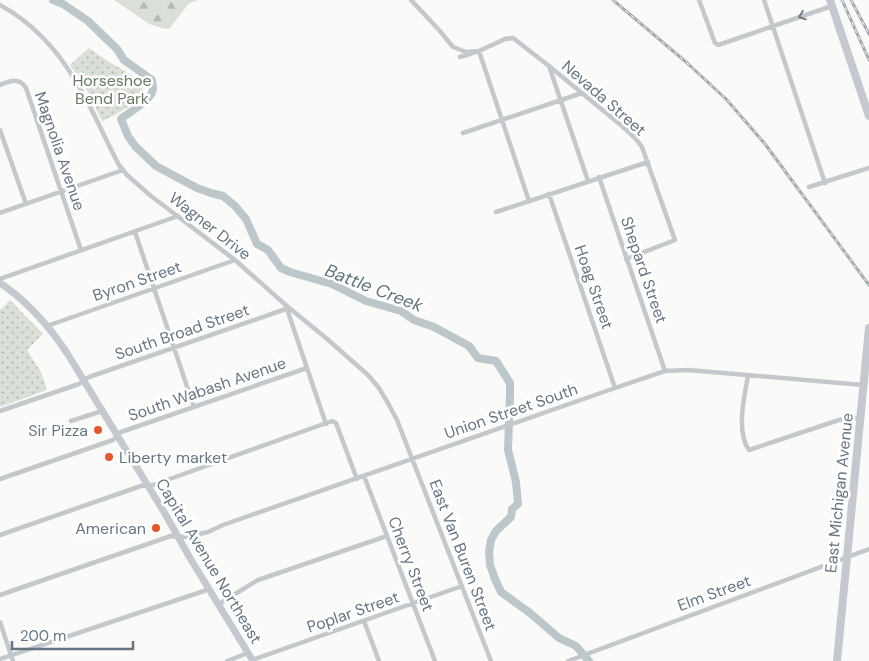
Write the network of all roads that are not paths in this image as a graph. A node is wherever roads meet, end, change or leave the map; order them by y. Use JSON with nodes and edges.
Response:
{"nodes":[{"id":1,"x":411,"y":0,"type":"edge"},
{"id":2,"x":699,"y":0,"type":"edge"},
{"id":3,"x":764,"y":0,"type":"edge"},
{"id":4,"x":831,"y":3,"type":"edge"},
{"id":5,"x":0,"y":5,"type":"edge"},
{"id":6,"x":772,"y":26,"type":"junction"},
{"id":7,"x":479,"y":51,"type":"junction"},
{"id":8,"x":460,"y":57,"type":"dead end"},
{"id":9,"x":549,"y":66,"type":"junction"},
{"id":10,"x":0,"y":85,"type":"edge"},
{"id":11,"x":582,"y":93,"type":"junction"},
{"id":12,"x":561,"y":100,"type":"junction"},
{"id":13,"x":869,"y":116,"type":"edge"},
{"id":14,"x":502,"y":120,"type":"junction"},
{"id":15,"x":0,"y":130,"type":"edge"},
{"id":16,"x":463,"y":133,"type":"dead end"},
{"id":17,"x":3,"y":147,"type":"edge"},
{"id":18,"x":648,"y":162,"type":"junction"},
{"id":19,"x":869,"y":168,"type":"edge"},
{"id":20,"x":123,"y":170,"type":"junction"},
{"id":21,"x":599,"y":178,"type":"junction"},
{"id":22,"x":588,"y":181,"type":"junction"},
{"id":23,"x":825,"y":182,"type":"junction"},
{"id":24,"x":810,"y":187,"type":"dead end"},
{"id":25,"x":60,"y":192,"type":"junction"},
{"id":26,"x":549,"y":194,"type":"junction"},
{"id":27,"x":529,"y":201,"type":"junction"},
{"id":28,"x":26,"y":204,"type":"junction"},
{"id":29,"x":496,"y":212,"type":"dead end"},
{"id":30,"x":0,"y":213,"type":"edge"},
{"id":31,"x":178,"y":216,"type":"junction"},
{"id":32,"x":135,"y":232,"type":"junction"},
{"id":33,"x":81,"y":250,"type":"junction"},
{"id":34,"x":626,"y":259,"type":"junction"},
{"id":35,"x":235,"y":260,"type":"junction"},
{"id":36,"x":0,"y":279,"type":"edge"},
{"id":37,"x":0,"y":283,"type":"edge"},
{"id":38,"x":154,"y":289,"type":"junction"},
{"id":39,"x":288,"y":307,"type":"junction"},
{"id":40,"x":47,"y":326,"type":"junction"},
{"id":41,"x":869,"y":328,"type":"edge"},
{"id":42,"x":174,"y":348,"type":"junction"},
{"id":43,"x":307,"y":368,"type":"junction"},
{"id":44,"x":665,"y":371,"type":"junction"},
{"id":45,"x":748,"y":376,"type":"junction"},
{"id":46,"x":83,"y":380,"type":"junction"},
{"id":47,"x":863,"y":385,"type":"junction"},
{"id":48,"x":615,"y":388,"type":"junction"},
{"id":49,"x":194,"y":407,"type":"junction"},
{"id":50,"x":102,"y":410,"type":"junction"},
{"id":51,"x":0,"y":411,"type":"edge"},
{"id":52,"x":860,"y":418,"type":"junction"},
{"id":53,"x":71,"y":421,"type":"dead end"},
{"id":54,"x":326,"y":424,"type":"junction"},
{"id":55,"x":117,"y":436,"type":"junction"},
{"id":56,"x":412,"y":459,"type":"junction"},
{"id":57,"x":364,"y":476,"type":"junction"},
{"id":58,"x":0,"y":479,"type":"edge"},
{"id":59,"x":357,"y":479,"type":"junction"},
{"id":60,"x":147,"y":485,"type":"junction"},
{"id":61,"x":0,"y":535,"type":"edge"},
{"id":62,"x":178,"y":536,"type":"junction"},
{"id":63,"x":387,"y":536,"type":"junction"},
{"id":64,"x":869,"y":549,"type":"edge"},
{"id":65,"x":846,"y":557,"type":"junction"},
{"id":66,"x":462,"y":586,"type":"junction"},
{"id":67,"x":209,"y":588,"type":"junction"},
{"id":68,"x":0,"y":595,"type":"edge"},
{"id":69,"x":219,"y":604,"type":"junction"},
{"id":70,"x":413,"y":604,"type":"junction"},
{"id":71,"x":364,"y":621,"type":"junction"},
{"id":72,"x":0,"y":622,"type":"edge"},
{"id":73,"x":11,"y":655,"type":"junction"},
{"id":74,"x":251,"y":658,"type":"edge"},
{"id":75,"x":0,"y":659,"type":"edge"},
{"id":76,"x":13,"y":661,"type":"edge"},
{"id":77,"x":227,"y":661,"type":"edge"},
{"id":78,"x":379,"y":661,"type":"edge"},
{"id":79,"x":434,"y":661,"type":"edge"},
{"id":80,"x":491,"y":661,"type":"edge"},
{"id":81,"x":568,"y":661,"type":"edge"},
{"id":82,"x":837,"y":661,"type":"edge"}],
"edges":[{"from":1,"to":7,"type":"street"},
{"from":2,"to":6,"type":"street"},
{"from":3,"to":6,"type":"street"},
{"from":4,"to":6,"type":"street","one_way":true},
{"from":4,"to":13,"type":"highway"},
{"from":5,"to":20,"type":"street","name":"Wagner Drive"},
{"from":6,"to":23,"type":"street"},
{"from":7,"to":8,"type":"street"},
{"from":7,"to":9,"type":"street","name":"Nevada Street"},
{"from":7,"to":14,"type":"street"},
{"from":9,"to":11,"type":"street","name":"Nevada Street"},
{"from":9,"to":12,"type":"street"},
{"from":10,"to":25,"type":"street","name":"Magnolia Avenue"},
{"from":11,"to":12,"type":"street"},
{"from":11,"to":18,"type":"street","name":"Nevada Street"},
{"from":12,"to":14,"type":"street"},
{"from":12,"to":22,"type":"street"},
{"from":14,"to":16,"type":"street"},
{"from":14,"to":27,"type":"street"},
{"from":15,"to":17,"type":"street"},
{"from":17,"to":28,"type":"street"},
{"from":18,"to":21,"type":"street"},
{"from":18,"to":34,"type":"street","name":"Nevada Street"},
{"from":19,"to":23,"type":"street"},
{"from":20,"to":25,"type":"street"},
{"from":20,"to":31,"type":"street","name":"Wagner Drive"},
{"from":21,"to":22,"type":"street"},
{"from":21,"to":34,"type":"street","name":"Shepard Street"},
{"from":22,"to":26,"type":"street"},
{"from":23,"to":24,"type":"street"},
{"from":25,"to":28,"type":"street"},
{"from":25,"to":33,"type":"street","name":"Magnolia Avenue"},
{"from":26,"to":27,"type":"street"},
{"from":26,"to":48,"type":"street","name":"Hoag Street"},
{"from":27,"to":29,"type":"street"},
{"from":28,"to":30,"type":"street"},
{"from":31,"to":32,"type":"street"},
{"from":31,"to":35,"type":"street","name":"Wagner Drive"},
{"from":32,"to":33,"type":"street"},
{"from":32,"to":38,"type":"street"},
{"from":33,"to":36,"type":"street"},
{"from":34,"to":44,"type":"street","name":"Shepard Street"},
{"from":35,"to":38,"type":"street","name":"Byron Street"},
{"from":35,"to":39,"type":"street","name":"Wagner Drive"},
{"from":37,"to":40,"type":"main road","name":"Capital Avenue Northeast"},
{"from":38,"to":40,"type":"street","name":"Byron Street"},
{"from":38,"to":42,"type":"street"},
{"from":39,"to":42,"type":"street","name":"South Broad Street"},
{"from":39,"to":43,"type":"street"},
{"from":39,"to":56,"type":"street","name":"Wagner Drive"},
{"from":40,"to":46,"type":"main road","name":"Capital Avenue Northeast"},
{"from":41,"to":47,"type":"highway","name":"East Michigan Avenue"},
{"from":42,"to":46,"type":"street","name":"South Broad Street"},
{"from":42,"to":49,"type":"street"},
{"from":43,"to":49,"type":"street","name":"South Wabash Avenue"},
{"from":43,"to":54,"type":"street"},
{"from":44,"to":45,"type":"street","name":"Union Street South"},
{"from":44,"to":48,"type":"street","name":"Union Street South"},
{"from":45,"to":47,"type":"street","name":"Union Street South"},
{"from":45,"to":52,"type":"street"},
{"from":46,"to":50,"type":"main road","name":"Capital Avenue Northeast"},
{"from":46,"to":51,"type":"street","name":"South Broad Street"},
{"from":47,"to":52,"type":"highway","name":"East Michigan Avenue"},
{"from":48,"to":56,"type":"street","name":"Union Street South"},
{"from":49,"to":55,"type":"street","name":"South Wabash Avenue"},
{"from":50,"to":53,"type":"street"},
{"from":50,"to":55,"type":"main road","name":"Capital Avenue Northeast"},
{"from":52,"to":65,"type":"highway","name":"East Michigan Avenue"},
{"from":54,"to":59,"type":"street"},
{"from":54,"to":60,"type":"street"},
{"from":55,"to":58,"type":"street","name":"South Wabash Avenue"},
{"from":55,"to":60,"type":"main road","name":"Capital Avenue Northeast"},
{"from":56,"to":57,"type":"street","name":"Union Street South"},
{"from":56,"to":66,"type":"street","name":"East Van Buren Street"},
{"from":57,"to":59,"type":"street","name":"Union Street South"},
{"from":57,"to":63,"type":"street","name":"Cherry Street"},
{"from":59,"to":62,"type":"street","name":"Union Street South"},
{"from":60,"to":61,"type":"street"},
{"from":60,"to":62,"type":"main road","name":"Capital Avenue Northeast"},
{"from":62,"to":67,"type":"main road","name":"Capital Avenue Northeast"},
{"from":62,"to":68,"type":"street","name":"Union Street South"},
{"from":63,"to":69,"type":"street"},
{"from":63,"to":70,"type":"street","name":"Cherry Street"},
{"from":64,"to":65,"type":"street","name":"Elm Street"},
{"from":65,"to":81,"type":"street","name":"Elm Street"},
{"from":65,"to":82,"type":"highway","name":"East Michigan Avenue"},
{"from":66,"to":70,"type":"street","name":"Poplar Street"},
{"from":66,"to":80,"type":"street","name":"East Van Buren Street"},
{"from":67,"to":69,"type":"main road","name":"Capital Avenue Northeast"},
{"from":67,"to":73,"type":"street"},
{"from":69,"to":74,"type":"main road","name":"Capital Avenue Northeast"},
{"from":70,"to":71,"type":"street","name":"Poplar Street"},
{"from":70,"to":79,"type":"street","name":"Cherry Street"},
{"from":71,"to":74,"type":"street","name":"Poplar Street"},
{"from":71,"to":78,"type":"street"},
{"from":72,"to":73,"type":"street"},
{"from":73,"to":75,"type":"street"},
{"from":73,"to":76,"type":"street"},
{"from":74,"to":77,"type":"street","name":"Poplar Street"}]}
